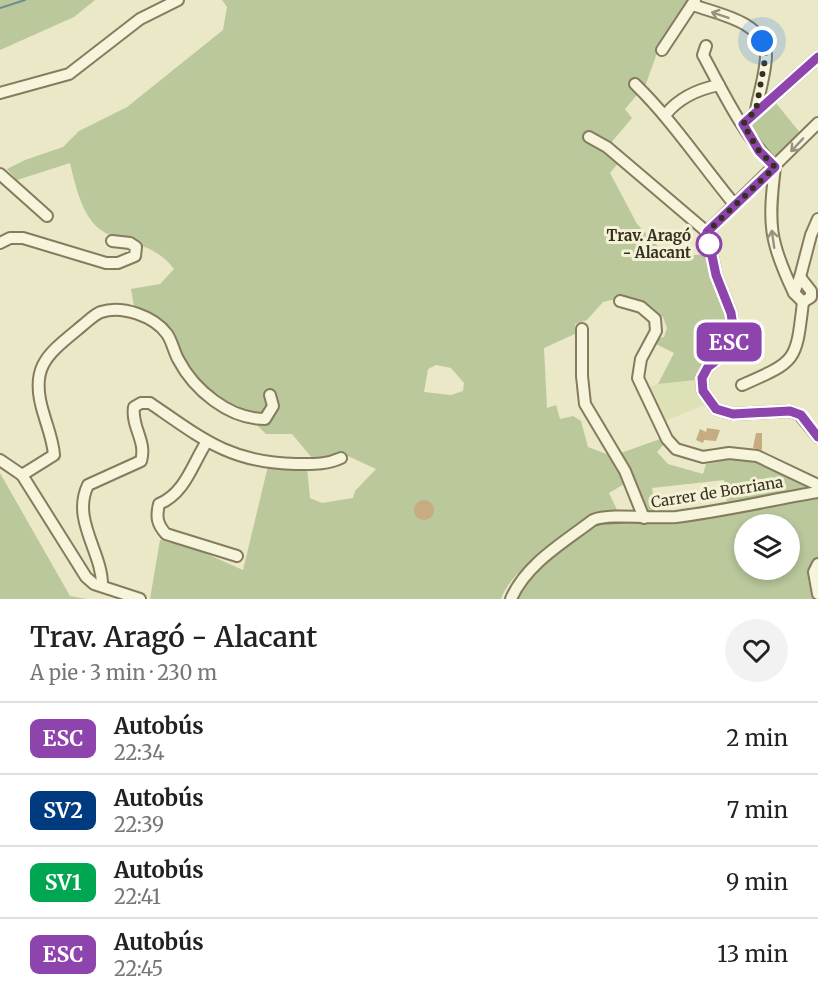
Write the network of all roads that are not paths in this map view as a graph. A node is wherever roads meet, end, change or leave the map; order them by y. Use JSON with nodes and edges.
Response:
{"nodes":[{"id":1,"x":180,"y":0,"type":"edge"},
{"id":2,"x":694,"y":3,"type":"edge"},
{"id":3,"x":706,"y":46,"type":"dead end"},
{"id":4,"x":662,"y":50,"type":"dead end"},
{"id":5,"x":818,"y":57,"type":"edge"},
{"id":6,"x":635,"y":84,"type":"dead end"},
{"id":7,"x":719,"y":85,"type":"junction"},
{"id":8,"x":0,"y":93,"type":"edge"},
{"id":9,"x":756,"y":110,"type":"junction"},
{"id":10,"x":666,"y":114,"type":"junction"},
{"id":11,"x":818,"y":123,"type":"edge"},
{"id":12,"x":743,"y":124,"type":"junction"},
{"id":13,"x":589,"y":137,"type":"dead end"},
{"id":14,"x":775,"y":167,"type":"junction"},
{"id":15,"x":0,"y":174,"type":"edge"},
{"id":16,"x":734,"y":204,"type":"junction"},
{"id":17,"x":47,"y":216,"type":"dead end"},
{"id":18,"x":818,"y":220,"type":"edge"},
{"id":19,"x":707,"y":232,"type":"junction"},
{"id":20,"x":112,"y":241,"type":"dead end"},
{"id":21,"x":0,"y":243,"type":"edge"},
{"id":22,"x":803,"y":263,"type":"junction"},
{"id":23,"x":782,"y":267,"type":"junction"},
{"id":24,"x":800,"y":277,"type":"junction"},
{"id":25,"x":812,"y":290,"type":"edge"},
{"id":26,"x":794,"y":293,"type":"junction"},
{"id":27,"x":620,"y":301,"type":"dead end"},
{"id":28,"x":803,"y":302,"type":"junction"},
{"id":29,"x":582,"y":329,"type":"dead end"},
{"id":30,"x":741,"y":385,"type":"dead end"},
{"id":31,"x":270,"y":395,"type":"dead end"},
{"id":32,"x":818,"y":437,"type":"edge"},
{"id":33,"x":206,"y":443,"type":"junction"},
{"id":34,"x":341,"y":458,"type":"dead end"},
{"id":35,"x":0,"y":460,"type":"edge"},
{"id":36,"x":22,"y":475,"type":"junction"},
{"id":37,"x":818,"y":485,"type":"edge"},
{"id":38,"x":818,"y":492,"type":"edge"},
{"id":39,"x":644,"y":519,"type":"junction"},
{"id":40,"x":237,"y":556,"type":"dead end"},
{"id":41,"x":818,"y":564,"type":"edge"},
{"id":42,"x":102,"y":585,"type":"junction"},
{"id":43,"x":818,"y":594,"type":"edge"},
{"id":44,"x":140,"y":599,"type":"edge"},
{"id":45,"x":511,"y":599,"type":"edge"}],
"edges":[{"from":1,"to":8,"type":"street"},
{"from":2,"to":4,"type":"street"},
{"from":9,"to":2,"type":"street","one_way":true},
{"from":3,"to":7,"type":"street"},
{"from":5,"to":9,"type":"street"},
{"from":6,"to":10,"type":"street"},
{"from":7,"to":10,"type":"street"},
{"from":7,"to":12,"type":"street"},
{"from":9,"to":12,"type":"street"},
{"from":10,"to":16,"type":"street"},
{"from":11,"to":14,"type":"street","one_way":true},
{"from":12,"to":14,"type":"street"},
{"from":13,"to":19,"type":"street"},
{"from":14,"to":16,"type":"street"},
{"from":23,"to":14,"type":"street","one_way":true},
{"from":15,"to":17,"type":"street"},
{"from":16,"to":19,"type":"street"},
{"from":18,"to":22,"type":"street"},
{"from":19,"to":32,"type":"street"},
{"from":20,"to":21,"type":"street"},
{"from":22,"to":23,"type":"street"},
{"from":22,"to":24,"type":"street"},
{"from":22,"to":25,"type":"street"},
{"from":23,"to":26,"type":"street"},
{"from":24,"to":25,"type":"street"},
{"from":24,"to":26,"type":"street"},
{"from":25,"to":28,"type":"street"},
{"from":26,"to":28,"type":"street"},
{"from":27,"to":37,"type":"street"},
{"from":28,"to":30,"type":"street"},
{"from":29,"to":39,"type":"street"},
{"from":31,"to":36,"type":"street"},
{"from":33,"to":34,"type":"street"},
{"from":33,"to":40,"type":"street"},
{"from":33,"to":42,"type":"street"},
{"from":35,"to":36,"type":"street"},
{"from":36,"to":42,"type":"street"},
{"from":38,"to":39,"type":"street","name":"Carrer de Borriana"},
{"from":39,"to":45,"type":"street","name":"Carrer de Borriana"},
{"from":41,"to":43,"type":"street"},
{"from":42,"to":44,"type":"street"}]}
